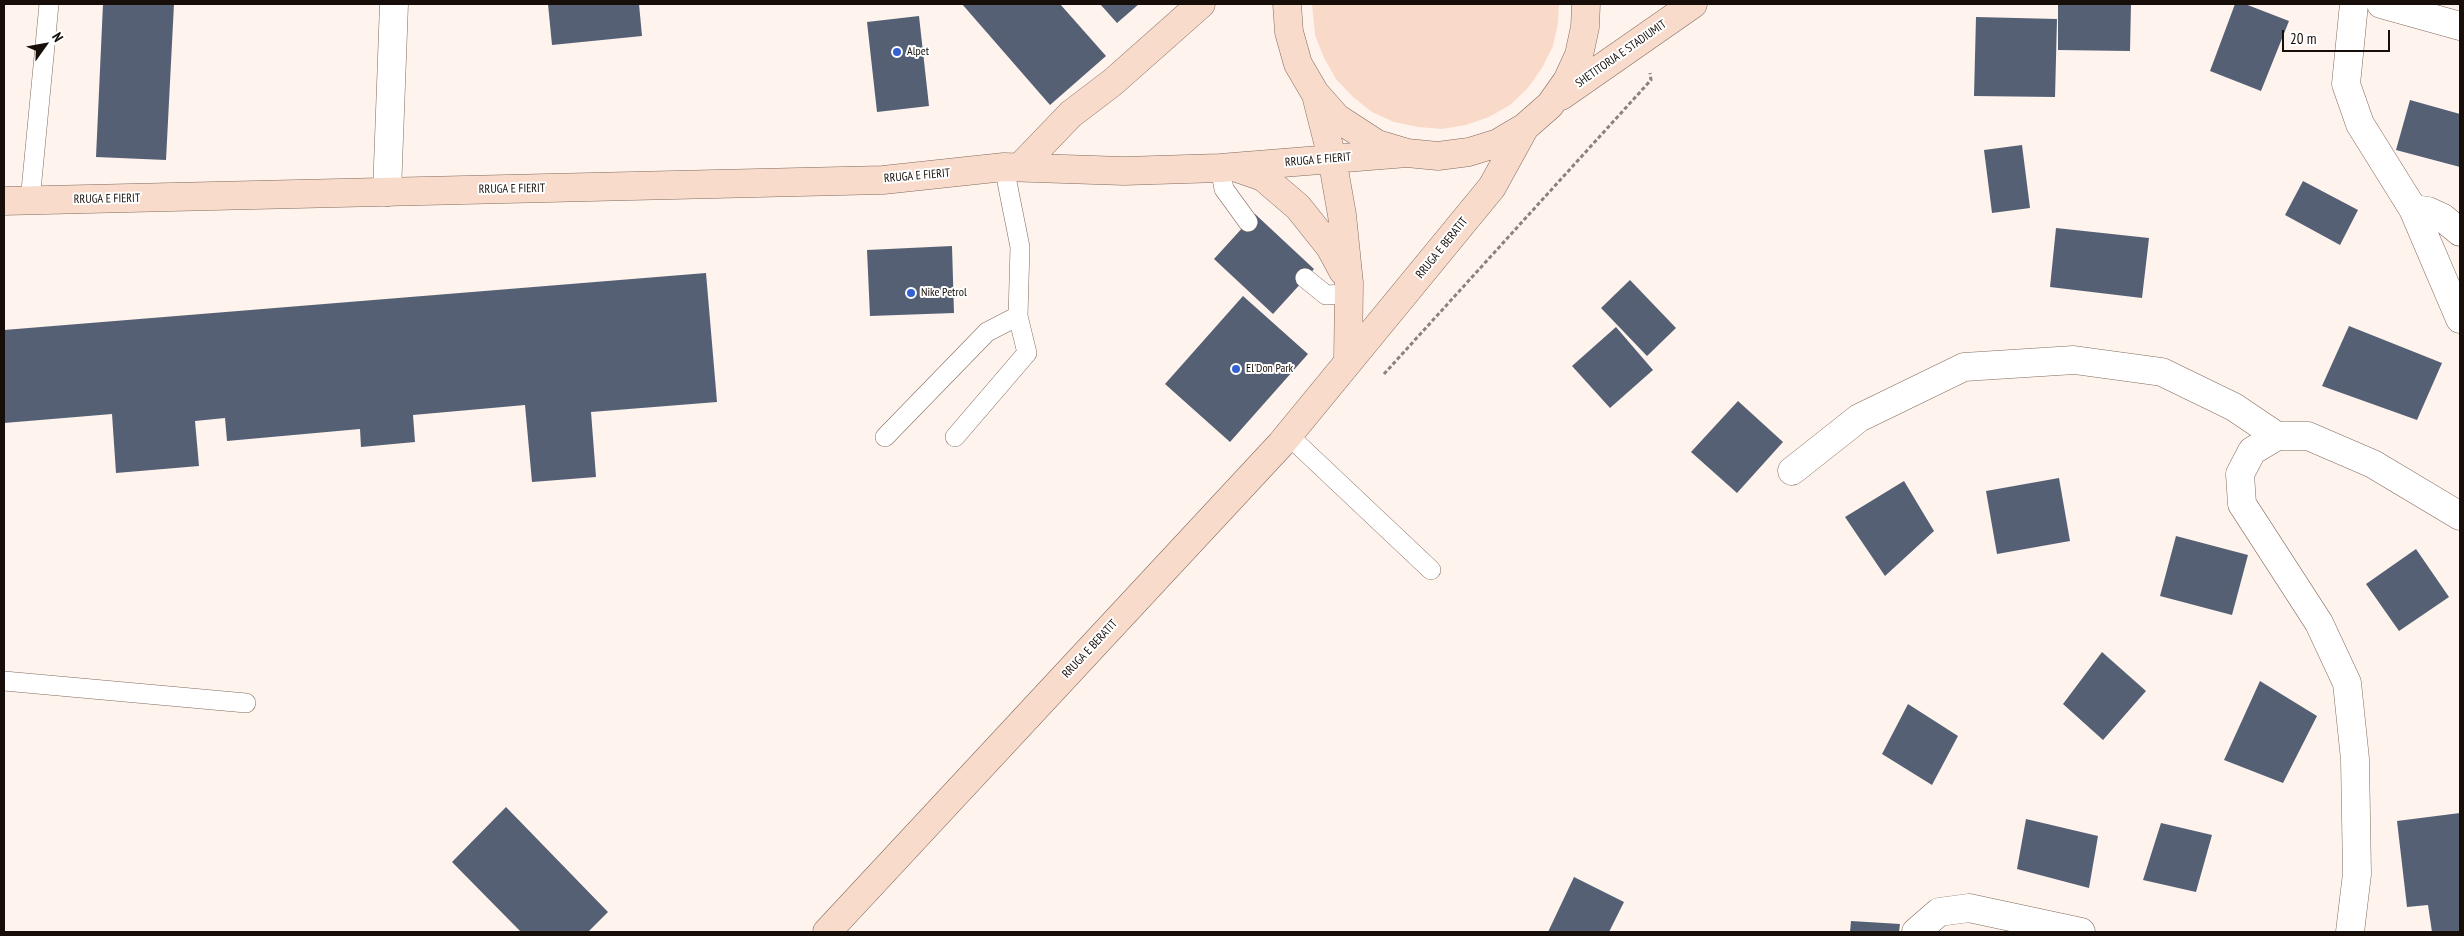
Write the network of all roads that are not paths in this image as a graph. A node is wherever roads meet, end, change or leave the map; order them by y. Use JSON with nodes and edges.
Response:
{"nodes":[{"id":1,"x":49,"y":4,"type":"edge"},
{"id":2,"x":394,"y":4,"type":"edge"},
{"id":3,"x":1201,"y":4,"type":"edge"},
{"id":4,"x":1287,"y":4,"type":"edge"},
{"id":5,"x":1586,"y":4,"type":"edge"},
{"id":6,"x":1693,"y":4,"type":"edge"},
{"id":7,"x":2354,"y":4,"type":"edge"},
{"id":8,"x":2393,"y":5,"type":"edge"},
{"id":9,"x":2460,"y":26,"type":"edge"},
{"id":10,"x":1315,"y":93,"type":"junction"},
{"id":11,"x":1550,"y":104,"type":"junction"},
{"id":12,"x":1525,"y":127,"type":"junction"},
{"id":13,"x":1407,"y":153,"type":"junction"},
{"id":14,"x":1332,"y":158,"type":"junction"},
{"id":15,"x":1012,"y":167,"type":"junction"},
{"id":16,"x":1228,"y":168,"type":"junction"},
{"id":17,"x":387,"y":192,"type":"junction"},
{"id":18,"x":17,"y":201,"type":"edge"},
{"id":19,"x":2413,"y":209,"type":"junction"},
{"id":20,"x":1248,"y":222,"type":"dead end"},
{"id":21,"x":2460,"y":232,"type":"edge"},
{"id":22,"x":1306,"y":278,"type":"dead end"},
{"id":23,"x":1349,"y":289,"type":"junction"},
{"id":24,"x":1018,"y":316,"type":"junction"},
{"id":25,"x":2460,"y":319,"type":"edge"},
{"id":26,"x":1348,"y":361,"type":"junction"},
{"id":27,"x":1288,"y":435,"type":"junction"},
{"id":28,"x":2277,"y":436,"type":"junction"},
{"id":29,"x":885,"y":437,"type":"dead end"},
{"id":30,"x":955,"y":437,"type":"dead end"},
{"id":31,"x":1792,"y":471,"type":"dead end"},
{"id":32,"x":2460,"y":516,"type":"edge"},
{"id":33,"x":1430,"y":570,"type":"dead end"},
{"id":34,"x":4,"y":681,"type":"edge"},
{"id":35,"x":246,"y":703,"type":"dead end"},
{"id":36,"x":826,"y":932,"type":"edge"},
{"id":37,"x":1916,"y":932,"type":"edge"},
{"id":38,"x":2081,"y":932,"type":"edge"},
{"id":39,"x":2350,"y":932,"type":"edge"}],
"edges":[{"from":1,"to":18,"type":"lane"},
{"from":2,"to":17,"type":"street"},
{"from":3,"to":15,"type":"main road"},
{"from":4,"to":10,"type":"main road"},
{"from":5,"to":11,"type":"main road"},
{"from":6,"to":11,"type":"main road","name":"SHETITORJA E STADIUMIT"},
{"from":7,"to":19,"type":"street"},
{"from":8,"to":9,"type":"street"},
{"from":10,"to":13,"type":"main road"},
{"from":10,"to":14,"type":"main road"},
{"from":11,"to":12,"type":"main road"},
{"from":12,"to":13,"type":"main road"},
{"from":12,"to":26,"type":"main road","name":"RRUGA E BERATIT"},
{"from":13,"to":14,"type":"main road","name":"RRUGA E FIERIT"},
{"from":14,"to":16,"type":"main road","name":"RRUGA E FIERIT"},
{"from":14,"to":23,"type":"main road"},
{"from":15,"to":16,"type":"main road","name":"RRUGA E FIERIT"},
{"from":15,"to":17,"type":"main road","name":"RRUGA E FIERIT"},
{"from":15,"to":24,"type":"lane"},
{"from":16,"to":20,"type":"lane"},
{"from":16,"to":23,"type":"main road"},
{"from":17,"to":18,"type":"main road","name":"RRUGA E FIERIT"},
{"from":19,"to":21,"type":"street"},
{"from":19,"to":25,"type":"street"},
{"from":22,"to":23,"type":"lane"},
{"from":23,"to":26,"type":"main road"},
{"from":24,"to":29,"type":"lane"},
{"from":24,"to":30,"type":"lane"},
{"from":26,"to":27,"type":"main road","name":"RRUGA E BERATIT"},
{"from":27,"to":33,"type":"lane"},
{"from":27,"to":36,"type":"main road","name":"RRUGA E BERATIT"},
{"from":28,"to":31,"type":"street"},
{"from":28,"to":32,"type":"street"},
{"from":28,"to":39,"type":"street"},
{"from":34,"to":35,"type":"lane"},
{"from":37,"to":38,"type":"street"}]}
